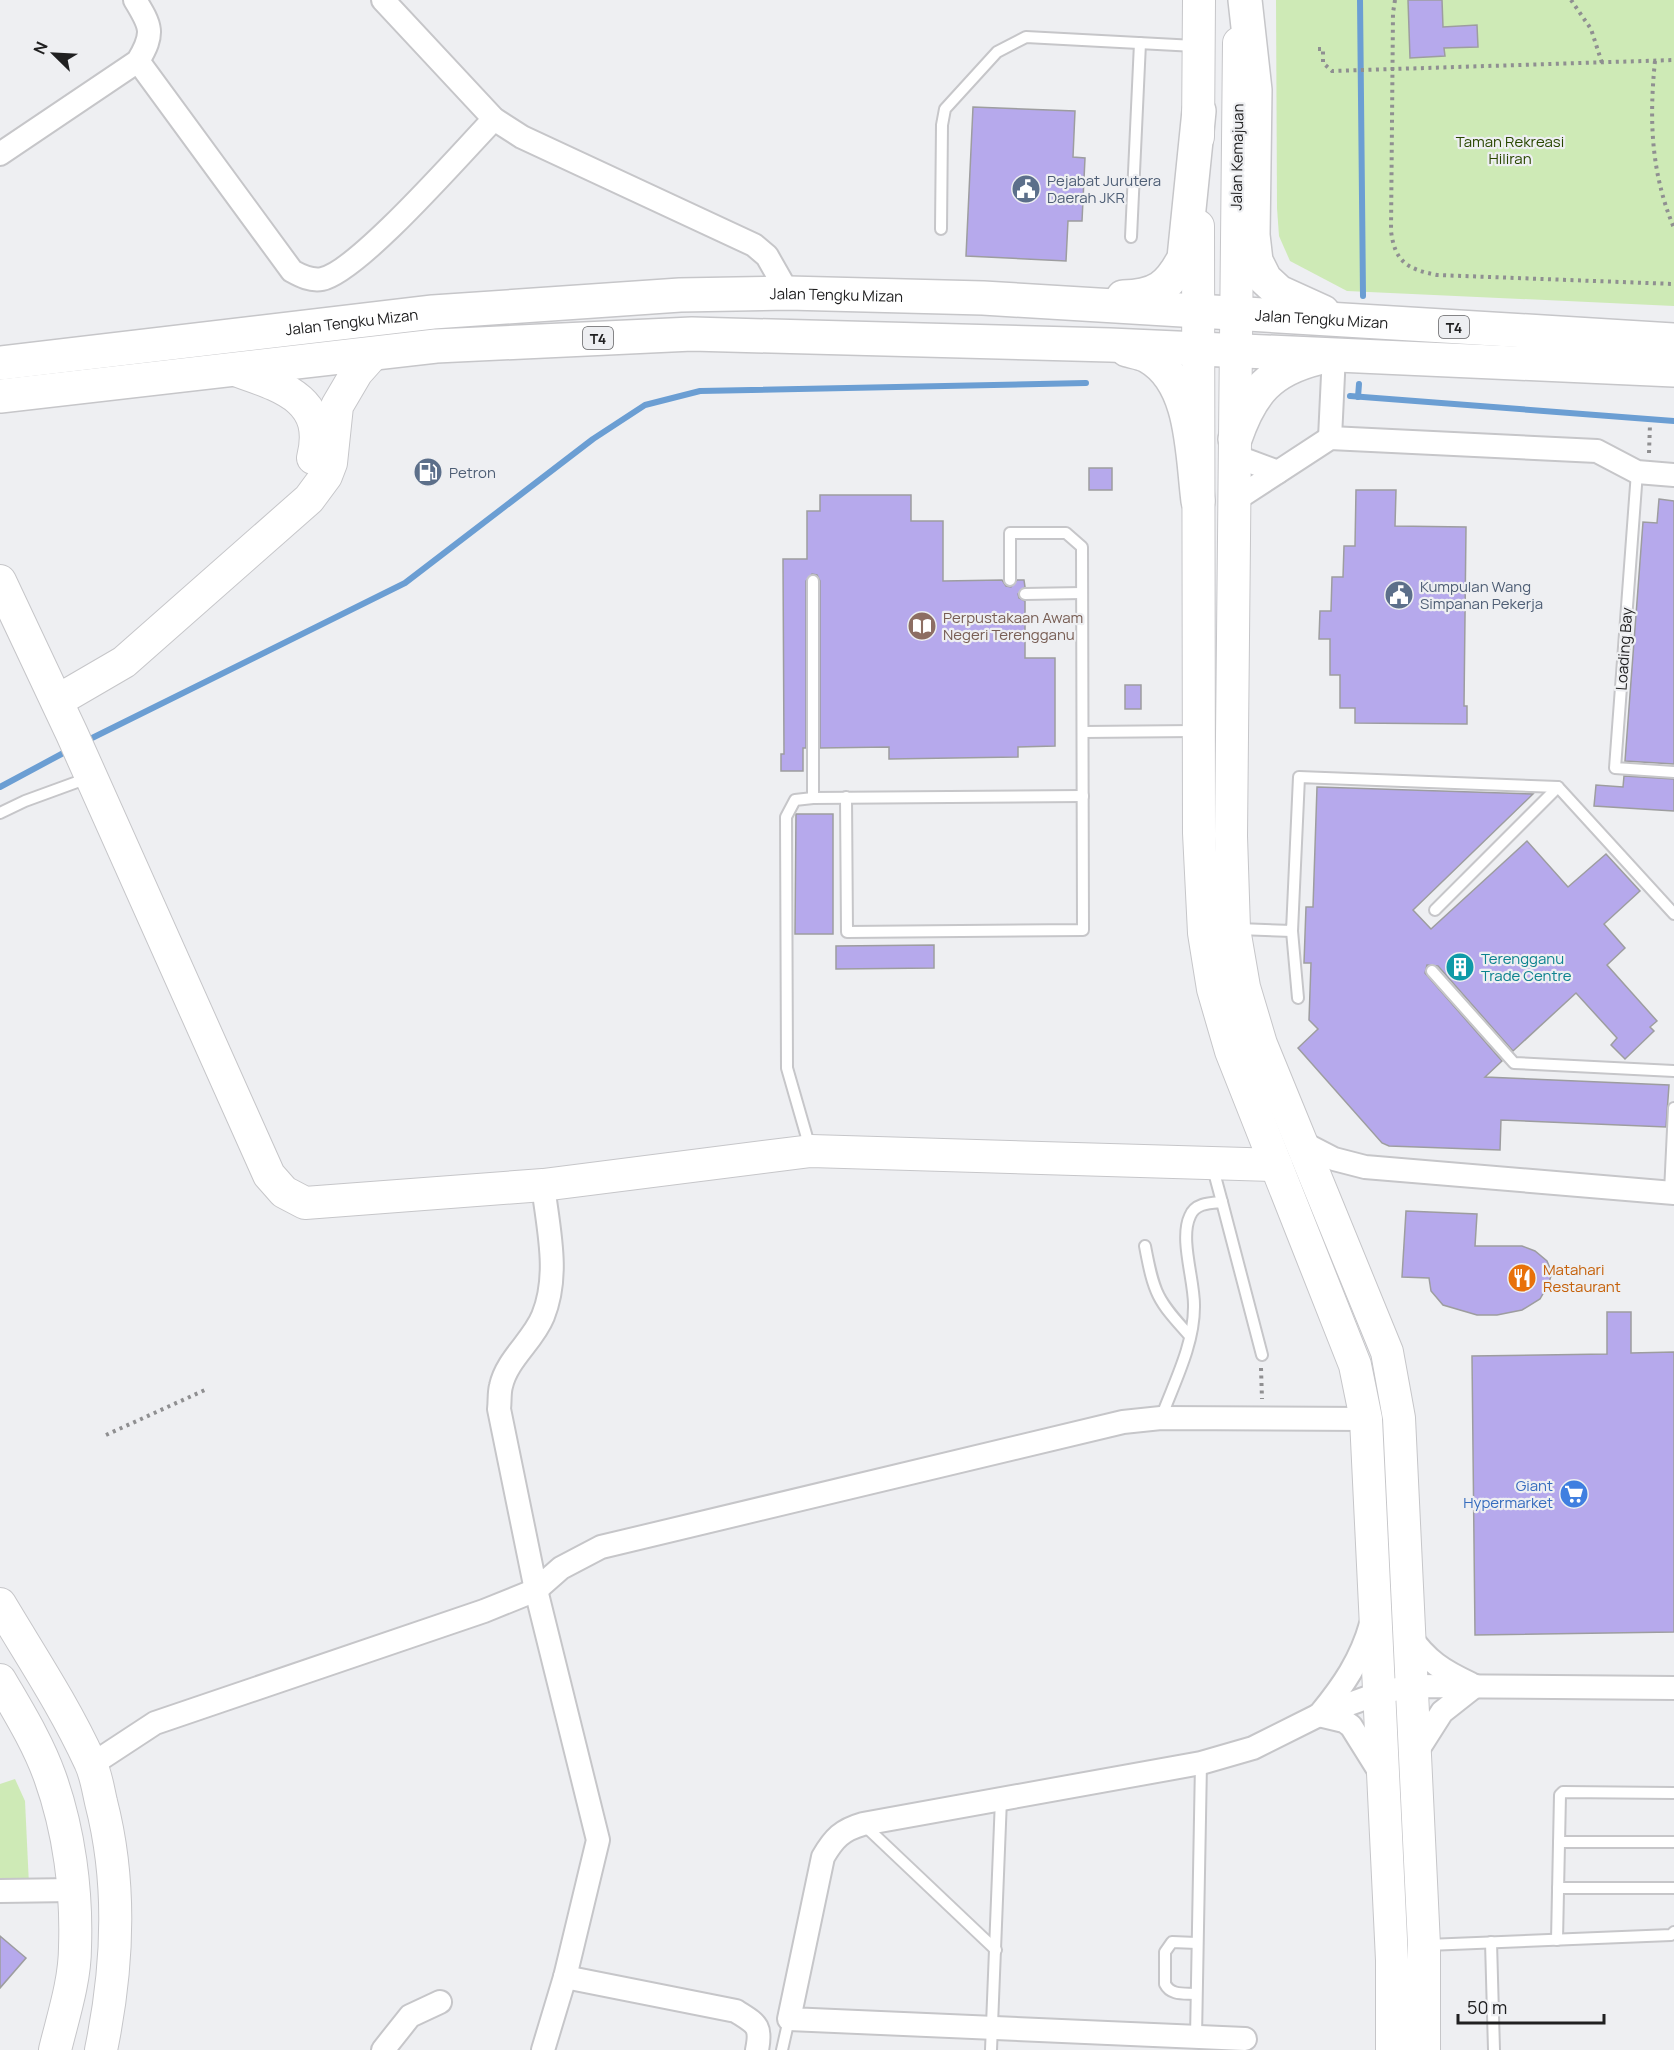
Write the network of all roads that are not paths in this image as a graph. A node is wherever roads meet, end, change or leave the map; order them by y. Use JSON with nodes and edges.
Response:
{"nodes":[{"id":1,"x":135,"y":0,"type":"edge"},
{"id":2,"x":383,"y":0,"type":"edge"},
{"id":3,"x":1199,"y":0,"type":"edge"},
{"id":4,"x":1239,"y":0,"type":"edge"},
{"id":5,"x":1245,"y":0,"type":"edge"},
{"id":6,"x":1140,"y":43,"type":"junction"},
{"id":7,"x":1199,"y":46,"type":"junction"},
{"id":8,"x":138,"y":61,"type":"junction"},
{"id":9,"x":1198,"y":111,"type":"junction"},
{"id":10,"x":494,"y":119,"type":"junction"},
{"id":11,"x":0,"y":154,"type":"edge"},
{"id":12,"x":941,"y":229,"type":"dead end"},
{"id":13,"x":1131,"y":237,"type":"dead end"},
{"id":14,"x":788,"y":293,"type":"junction"},
{"id":15,"x":983,"y":298,"type":"junction"},
{"id":16,"x":1198,"y":312,"type":"junction"},
{"id":17,"x":1234,"y":314,"type":"junction"},
{"id":18,"x":1353,"y":321,"type":"junction"},
{"id":19,"x":1674,"y":340,"type":"edge"},
{"id":20,"x":1110,"y":345,"type":"junction"},
{"id":21,"x":1198,"y":348,"type":"junction"},
{"id":22,"x":1234,"y":350,"type":"junction"},
{"id":23,"x":374,"y":353,"type":"junction"},
{"id":24,"x":1334,"y":354,"type":"junction"},
{"id":25,"x":0,"y":363,"type":"edge"},
{"id":26,"x":235,"y":370,"type":"junction"},
{"id":27,"x":1674,"y":370,"type":"edge"},
{"id":28,"x":0,"y":396,"type":"edge"},
{"id":29,"x":1330,"y":438,"type":"junction"},
{"id":30,"x":1235,"y":447,"type":"junction"},
{"id":31,"x":1278,"y":472,"type":"junction"},
{"id":32,"x":1643,"y":472,"type":"junction"},
{"id":33,"x":1674,"y":474,"type":"edge"},
{"id":34,"x":1235,"y":500,"type":"junction"},
{"id":35,"x":1198,"y":501,"type":"junction"},
{"id":36,"x":1010,"y":580,"type":"dead end"},
{"id":37,"x":0,"y":581,"type":"edge"},
{"id":38,"x":813,"y":581,"type":"dead end"},
{"id":39,"x":1082,"y":593,"type":"junction"},
{"id":40,"x":1025,"y":594,"type":"dead end"},
{"id":41,"x":52,"y":692,"type":"junction"},
{"id":42,"x":1199,"y":731,"type":"junction"},
{"id":43,"x":1083,"y":732,"type":"junction"},
{"id":44,"x":1674,"y":772,"type":"edge"},
{"id":45,"x":89,"y":773,"type":"junction"},
{"id":46,"x":1558,"y":787,"type":"junction"},
{"id":47,"x":1083,"y":796,"type":"junction"},
{"id":48,"x":846,"y":797,"type":"junction"},
{"id":49,"x":813,"y":798,"type":"junction"},
{"id":50,"x":0,"y":813,"type":"edge"},
{"id":51,"x":1435,"y":909,"type":"dead end"},
{"id":52,"x":1674,"y":914,"type":"edge"},
{"id":53,"x":1234,"y":929,"type":"junction"},
{"id":54,"x":1292,"y":931,"type":"junction"},
{"id":55,"x":1432,"y":971,"type":"dead end"},
{"id":56,"x":1298,"y":998,"type":"dead end"},
{"id":57,"x":1674,"y":1071,"type":"edge"},
{"id":58,"x":1674,"y":1108,"type":"edge"},
{"id":59,"x":1303,"y":1143,"type":"junction"},
{"id":60,"x":811,"y":1151,"type":"junction"},
{"id":61,"x":1212,"y":1163,"type":"junction"},
{"id":62,"x":1276,"y":1165,"type":"junction"},
{"id":63,"x":543,"y":1185,"type":"junction"},
{"id":64,"x":1672,"y":1193,"type":"edge"},
{"id":65,"x":1222,"y":1202,"type":"junction"},
{"id":66,"x":1144,"y":1246,"type":"dead end"},
{"id":67,"x":1190,"y":1336,"type":"junction"},
{"id":68,"x":1262,"y":1355,"type":"road end"},
{"id":69,"x":1161,"y":1418,"type":"junction"},
{"id":70,"x":1366,"y":1419,"type":"junction"},
{"id":71,"x":536,"y":1590,"type":"junction"},
{"id":72,"x":0,"y":1604,"type":"edge"},
{"id":73,"x":1376,"y":1605,"type":"junction"},
{"id":74,"x":1409,"y":1634,"type":"junction"},
{"id":75,"x":0,"y":1680,"type":"edge"},
{"id":76,"x":1412,"y":1686,"type":"junction"},
{"id":77,"x":1475,"y":1686,"type":"junction"},
{"id":78,"x":1674,"y":1688,"type":"edge"},
{"id":79,"x":1380,"y":1693,"type":"junction"},
{"id":80,"x":1319,"y":1715,"type":"junction"},
{"id":81,"x":1414,"y":1757,"type":"junction"},
{"id":82,"x":1201,"y":1763,"type":"junction"},
{"id":83,"x":91,"y":1765,"type":"junction"},
{"id":84,"x":1384,"y":1780,"type":"junction"},
{"id":85,"x":1674,"y":1793,"type":"edge"},
{"id":86,"x":1000,"y":1799,"type":"junction"},
{"id":87,"x":863,"y":1824,"type":"junction"},
{"id":88,"x":1559,"y":1842,"type":"junction"},
{"id":89,"x":1674,"y":1842,"type":"edge"},
{"id":90,"x":1558,"y":1888,"type":"junction"},
{"id":91,"x":1674,"y":1888,"type":"edge"},
{"id":92,"x":73,"y":1890,"type":"junction"},
{"id":93,"x":0,"y":1892,"type":"edge"},
{"id":94,"x":1674,"y":1932,"type":"edge"},
{"id":95,"x":1557,"y":1940,"type":"junction"},
{"id":96,"x":1491,"y":1942,"type":"junction"},
{"id":97,"x":1197,"y":1943,"type":"junction"},
{"id":98,"x":1424,"y":1946,"type":"junction"},
{"id":99,"x":996,"y":1950,"type":"junction"},
{"id":100,"x":565,"y":1977,"type":"junction"},
{"id":101,"x":1196,"y":1994,"type":"junction"},
{"id":102,"x":440,"y":2002,"type":"dead end"},
{"id":103,"x":789,"y":2019,"type":"junction"},
{"id":104,"x":1196,"y":2037,"type":"junction"},
{"id":105,"x":992,"y":2039,"type":"edge"},
{"id":106,"x":1245,"y":2039,"type":"dead end"},
{"id":107,"x":55,"y":2050,"type":"edge"},
{"id":108,"x":101,"y":2050,"type":"edge"},
{"id":109,"x":383,"y":2050,"type":"edge"},
{"id":110,"x":543,"y":2050,"type":"edge"},
{"id":111,"x":757,"y":2050,"type":"edge"},
{"id":112,"x":782,"y":2050,"type":"edge"},
{"id":113,"x":1392,"y":2050,"type":"edge"},
{"id":114,"x":1424,"y":2050,"type":"edge"},
{"id":115,"x":1494,"y":2050,"type":"edge"}],
"edges":[{"from":1,"to":8,"type":"street"},
{"from":2,"to":10,"type":"street"},
{"from":3,"to":7,"type":"main road"},
{"from":4,"to":17,"type":"main road","name":"Jalan Kemajuan"},
{"from":5,"to":18,"type":"highway"},
{"from":6,"to":7,"type":"lane"},
{"from":6,"to":12,"type":"lane"},
{"from":6,"to":13,"type":"lane"},
{"from":7,"to":9,"type":"main road"},
{"from":8,"to":10,"type":"street"},
{"from":8,"to":11,"type":"street"},
{"from":9,"to":15,"type":"highway"},
{"from":9,"to":16,"type":"main road"},
{"from":10,"to":14,"type":"street"},
{"from":14,"to":15,"type":"highway","name":"Jalan Tengku Mizan","number":"T4"},
{"from":14,"to":25,"type":"highway","name":"Jalan Tengku Mizan","number":"T4"},
{"from":15,"to":16,"type":"highway","name":"Jalan Tengku Mizan","number":"T4"},
{"from":16,"to":17,"type":"highway","name":"Jalan Tengku Mizan","number":"T4"},
{"from":16,"to":21,"type":"main road"},
{"from":17,"to":18,"type":"highway","name":"Jalan Tengku Mizan","number":"T4"},
{"from":17,"to":22,"type":"main road","name":"Jalan Kemajuan"},
{"from":18,"to":19,"type":"highway","name":"Jalan Tengku Mizan","number":"T4"},
{"from":20,"to":21,"type":"highway","number":"T4"},
{"from":20,"to":23,"type":"highway","number":"T4"},
{"from":20,"to":35,"type":"highway"},
{"from":21,"to":22,"type":"highway","number":"T4"},
{"from":21,"to":35,"type":"main road"},
{"from":22,"to":24,"type":"highway","number":"T4"},
{"from":22,"to":30,"type":"main road","name":"Jalan Kemajuan"},
{"from":23,"to":26,"type":"highway","number":"T4"},
{"from":23,"to":41,"type":"main road"},
{"from":24,"to":27,"type":"highway","number":"T4"},
{"from":24,"to":29,"type":"street"},
{"from":24,"to":30,"type":"highway"},
{"from":26,"to":28,"type":"highway","number":"T4"},
{"from":26,"to":41,"type":"main road"},
{"from":29,"to":31,"type":"street"},
{"from":29,"to":32,"type":"street"},
{"from":30,"to":31,"type":"street"},
{"from":30,"to":34,"type":"main road","name":"Jalan Kemajuan"},
{"from":31,"to":34,"type":"street"},
{"from":32,"to":33,"type":"street"},
{"from":32,"to":44,"type":"lane","name":"Loading Bay"},
{"from":34,"to":53,"type":"main road","name":"Jalan Kemajuan"},
{"from":35,"to":42,"type":"main road"},
{"from":36,"to":39,"type":"lane"},
{"from":37,"to":41,"type":"main road"},
{"from":38,"to":49,"type":"lane"},
{"from":39,"to":40,"type":"lane"},
{"from":39,"to":43,"type":"lane"},
{"from":41,"to":45,"type":"main road"},
{"from":42,"to":43,"type":"lane"},
{"from":42,"to":62,"type":"main road"},
{"from":43,"to":47,"type":"lane"},
{"from":45,"to":50,"type":"lane"},
{"from":45,"to":63,"type":"main road"},
{"from":46,"to":51,"type":"lane"},
{"from":46,"to":52,"type":"lane"},
{"from":46,"to":54,"type":"lane"},
{"from":47,"to":48,"type":"lane"},
{"from":47,"to":48,"type":"lane"},
{"from":48,"to":49,"type":"lane"},
{"from":49,"to":60,"type":"lane"},
{"from":53,"to":54,"type":"lane"},
{"from":53,"to":59,"type":"main road","name":"Jalan Kemajuan"},
{"from":54,"to":56,"type":"lane"},
{"from":55,"to":57,"type":"lane"},
{"from":58,"to":64,"type":"lane"},
{"from":59,"to":64,"type":"street"},
{"from":59,"to":74,"type":"main road","name":"Jalan Kemajuan"},
{"from":60,"to":61,"type":"main road"},
{"from":60,"to":63,"type":"main road"},
{"from":61,"to":62,"type":"main road"},
{"from":61,"to":65,"type":"lane"},
{"from":62,"to":70,"type":"main road"},
{"from":63,"to":71,"type":"street"},
{"from":65,"to":67,"type":"lane"},
{"from":65,"to":68,"type":"lane"},
{"from":66,"to":67,"type":"lane"},
{"from":67,"to":69,"type":"lane"},
{"from":69,"to":70,"type":"street"},
{"from":69,"to":71,"type":"street"},
{"from":70,"to":73,"type":"main road"},
{"from":71,"to":83,"type":"street"},
{"from":71,"to":100,"type":"street"},
{"from":72,"to":83,"type":"main road"},
{"from":73,"to":79,"type":"main road"},
{"from":73,"to":80,"type":"street"},
{"from":74,"to":76,"type":"main road","name":"Jalan Kemajuan"},
{"from":74,"to":77,"type":"street"},
{"from":75,"to":92,"type":"main road"},
{"from":76,"to":77,"type":"street"},
{"from":76,"to":79,"type":"street"},
{"from":76,"to":81,"type":"main road","name":"Jalan Kemajuan"},
{"from":77,"to":78,"type":"street"},
{"from":77,"to":81,"type":"street"},
{"from":79,"to":80,"type":"street"},
{"from":79,"to":84,"type":"main road"},
{"from":80,"to":82,"type":"street"},
{"from":80,"to":84,"type":"street"},
{"from":81,"to":98,"type":"main road","name":"Jalan Kemajuan"},
{"from":82,"to":86,"type":"street"},
{"from":82,"to":97,"type":"lane"},
{"from":83,"to":108,"type":"main road"},
{"from":84,"to":113,"type":"main road"},
{"from":85,"to":88,"type":"lane"},
{"from":86,"to":87,"type":"street"},
{"from":86,"to":99,"type":"lane"},
{"from":87,"to":99,"type":"lane"},
{"from":87,"to":103,"type":"street"},
{"from":88,"to":89,"type":"lane"},
{"from":88,"to":90,"type":"lane"},
{"from":90,"to":91,"type":"lane"},
{"from":90,"to":95,"type":"lane"},
{"from":92,"to":93,"type":"street"},
{"from":92,"to":107,"type":"main road"},
{"from":94,"to":95,"type":"lane"},
{"from":95,"to":96,"type":"lane"},
{"from":96,"to":98,"type":"lane"},
{"from":96,"to":115,"type":"lane"},
{"from":97,"to":101,"type":"lane"},
{"from":97,"to":101,"type":"lane"},
{"from":98,"to":114,"type":"main road","name":"Jalan Kemajuan"},
{"from":99,"to":105,"type":"lane"},
{"from":100,"to":110,"type":"street"},
{"from":100,"to":111,"type":"street"},
{"from":101,"to":104,"type":"lane"},
{"from":102,"to":109,"type":"street"},
{"from":103,"to":105,"type":"street"},
{"from":103,"to":112,"type":"lane"},
{"from":104,"to":105,"type":"street"},
{"from":104,"to":106,"type":"street"}]}
